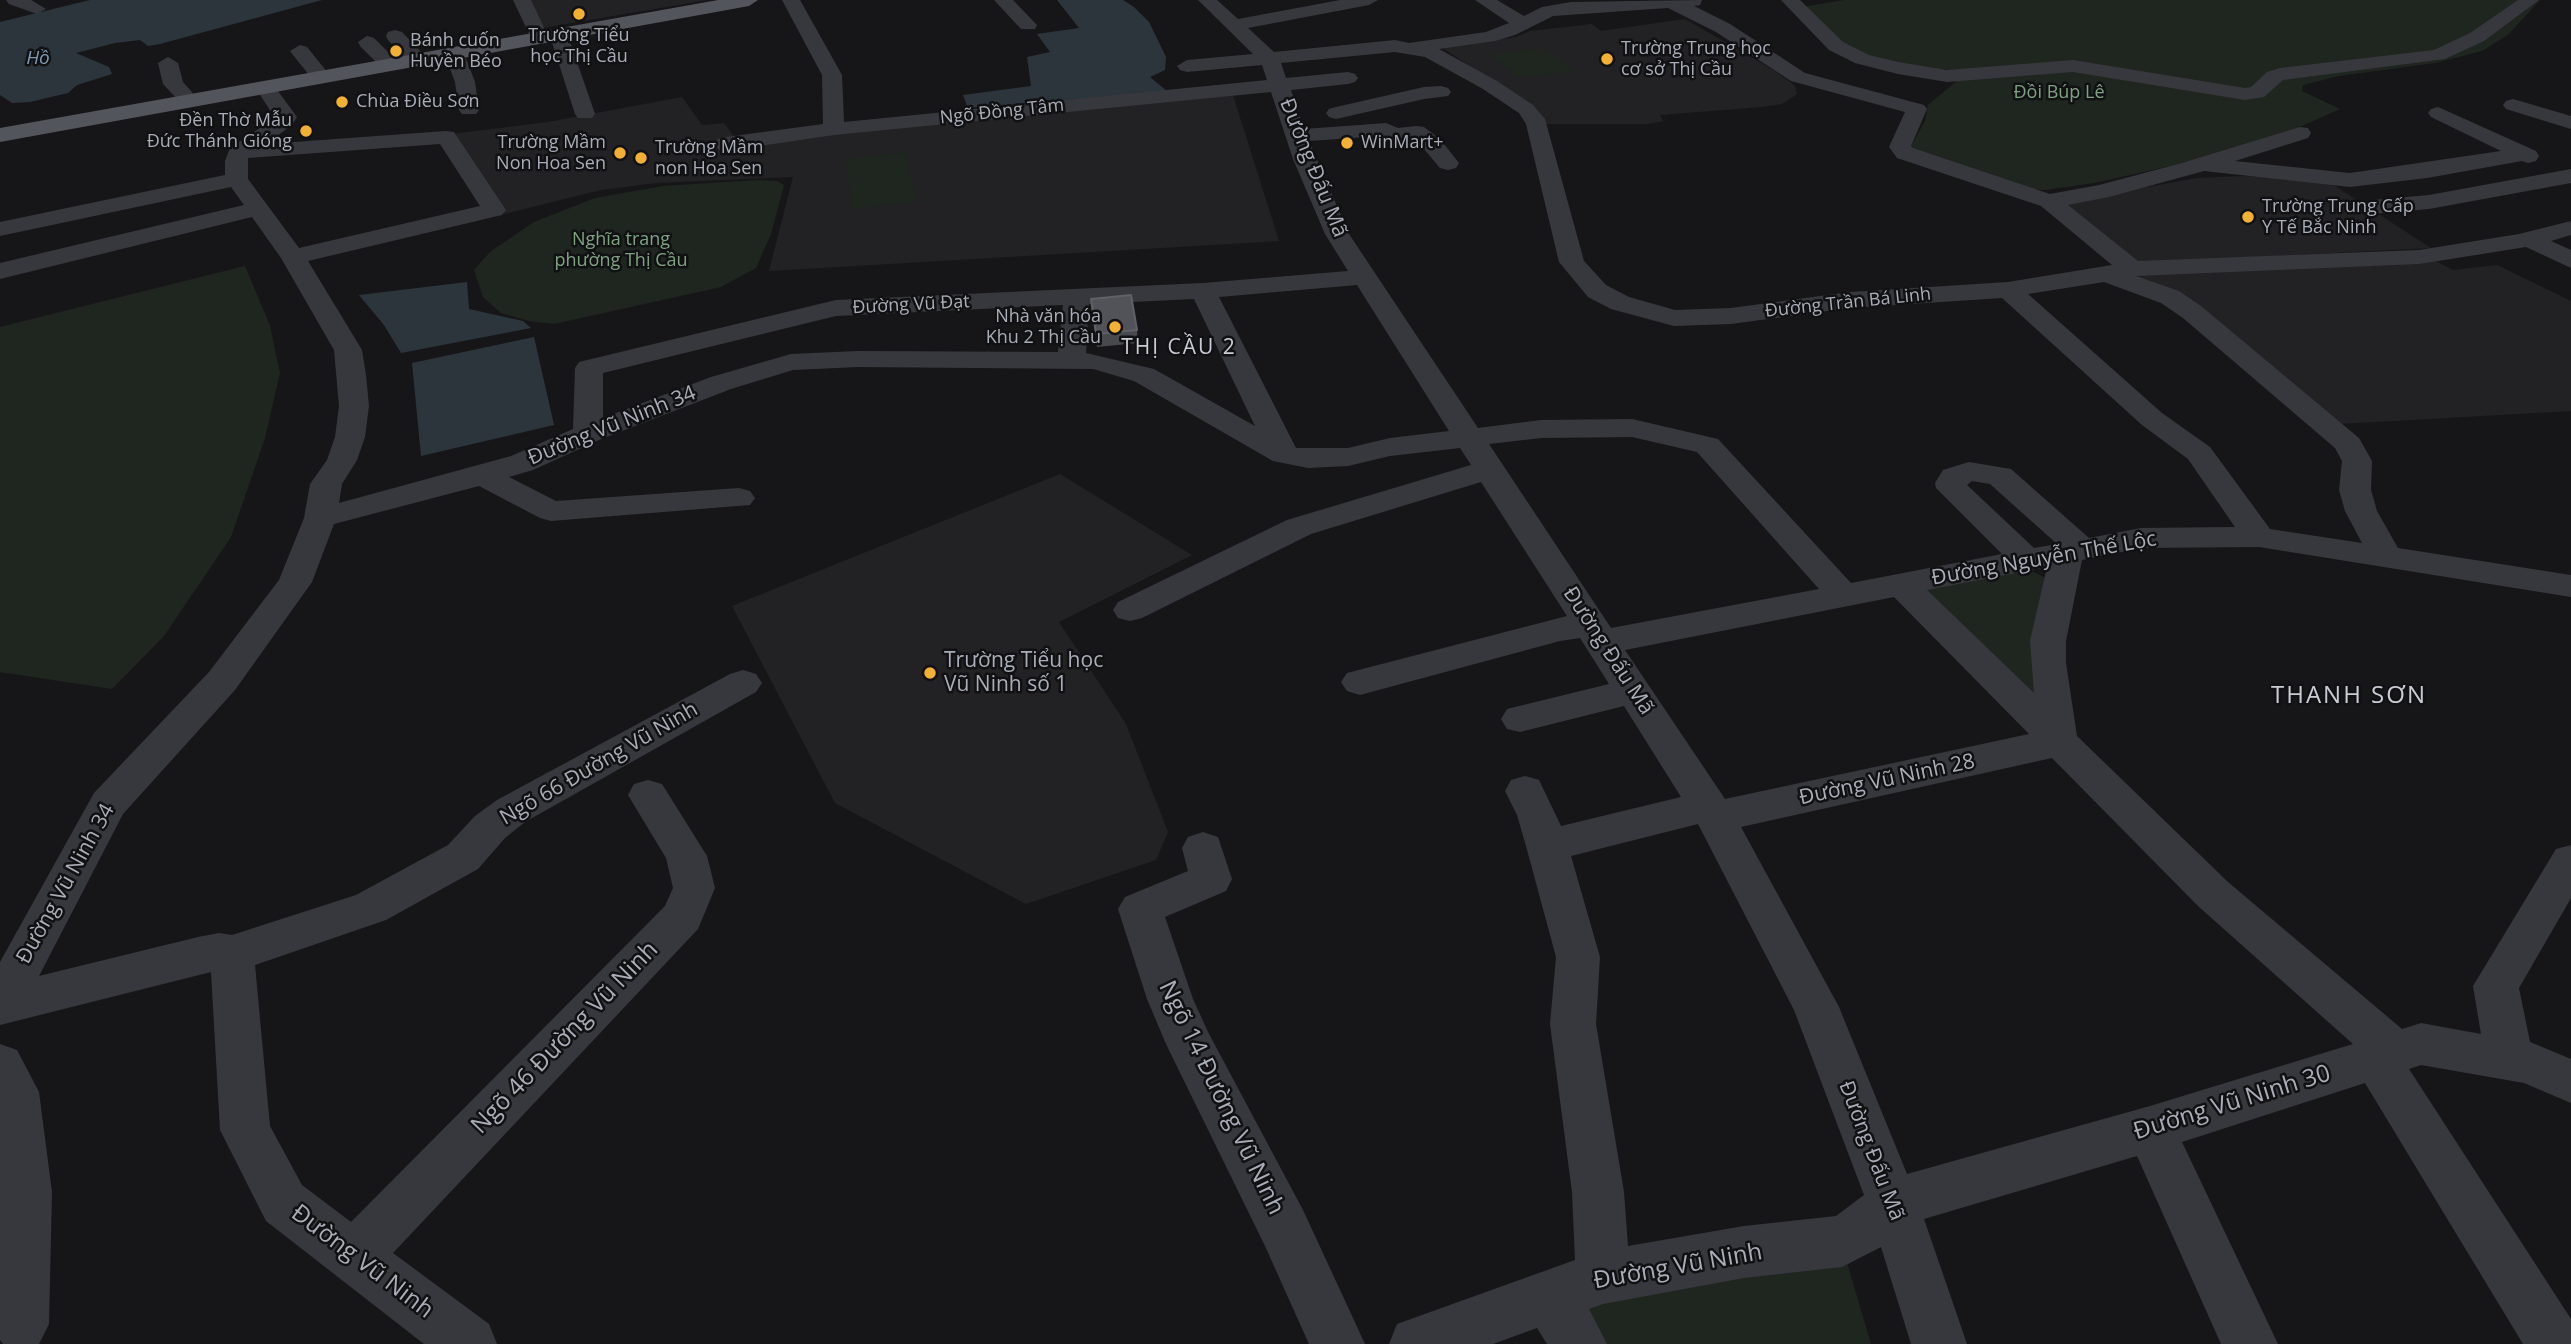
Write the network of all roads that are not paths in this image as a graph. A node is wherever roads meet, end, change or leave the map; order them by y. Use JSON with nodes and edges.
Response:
{"nodes":[{"id":1,"x":15,"y":0,"type":"edge"},
{"id":2,"x":523,"y":0,"type":"edge"},
{"id":3,"x":749,"y":0,"type":"edge"},
{"id":4,"x":791,"y":0,"type":"edge"},
{"id":5,"x":1003,"y":0,"type":"edge"},
{"id":6,"x":1207,"y":0,"type":"edge"},
{"id":7,"x":1281,"y":0,"type":"edge"},
{"id":8,"x":1369,"y":0,"type":"edge"},
{"id":9,"x":1484,"y":0,"type":"edge"},
{"id":10,"x":1711,"y":0,"type":"edge"},
{"id":11,"x":1790,"y":0,"type":"edge"},
{"id":12,"x":2530,"y":0,"type":"edge"},
{"id":13,"x":1669,"y":1,"type":"edge"},
{"id":14,"x":37,"y":9,"type":"dead end"},
{"id":15,"x":1300,"y":14,"type":"junction"},
{"id":16,"x":1522,"y":23,"type":"junction"},
{"id":17,"x":1028,"y":24,"type":"dead end"},
{"id":18,"x":1234,"y":25,"type":"junction"},
{"id":19,"x":548,"y":35,"type":"junction"},
{"id":20,"x":395,"y":36,"type":"dead end"},
{"id":21,"x":367,"y":42,"type":"dead end"},
{"id":22,"x":1412,"y":47,"type":"junction"},
{"id":23,"x":300,"y":51,"type":"dead end"},
{"id":24,"x":454,"y":53,"type":"junction"},
{"id":25,"x":418,"y":60,"type":"junction"},
{"id":26,"x":168,"y":63,"type":"dead end"},
{"id":27,"x":390,"y":65,"type":"junction"},
{"id":28,"x":1187,"y":66,"type":"dead end"},
{"id":29,"x":1275,"y":71,"type":"junction"},
{"id":30,"x":321,"y":77,"type":"junction"},
{"id":31,"x":1348,"y":78,"type":"dead end"},
{"id":32,"x":265,"y":87,"type":"junction"},
{"id":33,"x":1441,"y":92,"type":"dead end"},
{"id":34,"x":189,"y":100,"type":"junction"},
{"id":35,"x":2513,"y":105,"type":"dead end"},
{"id":36,"x":469,"y":110,"type":"dead end"},
{"id":37,"x":2438,"y":113,"type":"dead end"},
{"id":38,"x":585,"y":114,"type":"dead end"},
{"id":39,"x":2571,"y":123,"type":"edge"},
{"id":40,"x":1292,"y":127,"type":"junction"},
{"id":41,"x":834,"y":129,"type":"junction"},
{"id":42,"x":2300,"y":133,"type":"dead end"},
{"id":43,"x":1,"y":139,"type":"edge"},
{"id":44,"x":726,"y":144,"type":"dead end"},
{"id":45,"x":238,"y":153,"type":"junction"},
{"id":46,"x":2525,"y":154,"type":"junction"},
{"id":47,"x":1448,"y":163,"type":"dead end"},
{"id":48,"x":2202,"y":164,"type":"junction"},
{"id":49,"x":2571,"y":175,"type":"edge"},
{"id":50,"x":237,"y":179,"type":"junction"},
{"id":51,"x":2331,"y":179,"type":"junction"},
{"id":52,"x":2049,"y":201,"type":"junction"},
{"id":53,"x":2372,"y":207,"type":"junction"},
{"id":54,"x":257,"y":209,"type":"junction"},
{"id":55,"x":2571,"y":228,"type":"edge"},
{"id":56,"x":0,"y":229,"type":"edge"},
{"id":57,"x":2528,"y":239,"type":"junction"},
{"id":58,"x":2444,"y":253,"type":"junction"},
{"id":59,"x":293,"y":257,"type":"junction"},
{"id":60,"x":2571,"y":260,"type":"edge"},
{"id":61,"x":2132,"y":268,"type":"junction"},
{"id":62,"x":0,"y":271,"type":"edge"},
{"id":63,"x":2102,"y":274,"type":"junction"},
{"id":64,"x":1365,"y":278,"type":"junction"},
{"id":65,"x":1203,"y":290,"type":"junction"},
{"id":66,"x":2008,"y":290,"type":"junction"},
{"id":67,"x":1077,"y":296,"type":"junction"},
{"id":68,"x":1071,"y":360,"type":"junction"},
{"id":69,"x":588,"y":434,"type":"junction"},
{"id":70,"x":1469,"y":436,"type":"junction"},
{"id":71,"x":1284,"y":455,"type":"junction"},
{"id":72,"x":1490,"y":469,"type":"junction"},
{"id":73,"x":482,"y":475,"type":"junction"},
{"id":74,"x":739,"y":498,"type":"dead end"},
{"id":75,"x":320,"y":518,"type":"junction"},
{"id":76,"x":2259,"y":537,"type":"junction"},
{"id":77,"x":2075,"y":551,"type":"junction"},
{"id":78,"x":2386,"y":556,"type":"junction"},
{"id":79,"x":2027,"y":560,"type":"junction"},
{"id":80,"x":1902,"y":585,"type":"junction"},
{"id":81,"x":2571,"y":586,"type":"edge"},
{"id":82,"x":1844,"y":596,"type":"junction"},
{"id":83,"x":1130,"y":610,"type":"dead end"},
{"id":84,"x":1598,"y":633,"type":"junction"},
{"id":85,"x":1360,"y":682,"type":"dead end"},
{"id":86,"x":743,"y":684,"type":"dead end"},
{"id":87,"x":1634,"y":691,"type":"junction"},
{"id":88,"x":1520,"y":719,"type":"dead end"},
{"id":89,"x":2059,"y":742,"type":"junction"},
{"id":90,"x":1525,"y":791,"type":"dead end"},
{"id":91,"x":648,"y":795,"type":"dead end"},
{"id":92,"x":1711,"y":812,"type":"junction"},
{"id":93,"x":1547,"y":846,"type":"junction"},
{"id":94,"x":1203,"y":848,"type":"dead end"},
{"id":95,"x":2571,"y":861,"type":"edge"},
{"id":96,"x":232,"y":954,"type":"junction"},
{"id":97,"x":0,"y":1005,"type":"edge"},
{"id":98,"x":2385,"y":1054,"type":"junction"},
{"id":99,"x":2509,"y":1059,"type":"junction"},
{"id":100,"x":0,"y":1065,"type":"edge"},
{"id":101,"x":2571,"y":1081,"type":"edge"},
{"id":102,"x":2150,"y":1129,"type":"junction"},
{"id":103,"x":1893,"y":1203,"type":"junction"},
{"id":104,"x":353,"y":1257,"type":"junction"},
{"id":105,"x":1603,"y":1277,"type":"junction"},
{"id":106,"x":1548,"y":1296,"type":"junction"},
{"id":107,"x":21,"y":1324,"type":"dead end"},
{"id":108,"x":469,"y":1344,"type":"edge"},
{"id":109,"x":1337,"y":1344,"type":"edge"},
{"id":110,"x":1418,"y":1344,"type":"edge"},
{"id":111,"x":1579,"y":1344,"type":"edge"},
{"id":112,"x":1939,"y":1344,"type":"edge"},
{"id":113,"x":2250,"y":1344,"type":"edge"},
{"id":114,"x":2555,"y":1344,"type":"edge"}],
"edges":[{"from":1,"to":14,"type":"street"},
{"from":2,"to":19,"type":"street"},
{"from":3,"to":19,"type":"main road"},
{"from":4,"to":41,"type":"street"},
{"from":5,"to":17,"type":"street"},
{"from":6,"to":18,"type":"street"},
{"from":7,"to":15,"type":"street"},
{"from":8,"to":15,"type":"street"},
{"from":9,"to":16,"type":"street"},
{"from":10,"to":13,"type":"street"},
{"from":11,"to":12,"type":"street"},
{"from":13,"to":16,"type":"street"},
{"from":13,"to":52,"type":"street"},
{"from":15,"to":18,"type":"street"},
{"from":16,"to":22,"type":"street"},
{"from":18,"to":29,"type":"street"},
{"from":19,"to":24,"type":"main road"},
{"from":19,"to":38,"type":"street"},
{"from":20,"to":25,"type":"street"},
{"from":21,"to":27,"type":"street"},
{"from":22,"to":29,"type":"street","name":"Đường Trần Bá Linh"},
{"from":22,"to":66,"type":"street","name":"Đường Trần Bá Linh"},
{"from":23,"to":30,"type":"street"},
{"from":24,"to":25,"type":"main road"},
{"from":24,"to":36,"type":"street"},
{"from":25,"to":27,"type":"main road"},
{"from":26,"to":34,"type":"street"},
{"from":27,"to":30,"type":"main road"},
{"from":28,"to":29,"type":"street"},
{"from":29,"to":31,"type":"street"},
{"from":29,"to":40,"type":"street","name":"Đường Đấu Mã"},
{"from":29,"to":41,"type":"street","name":"Ngõ Đồng Tâm"},
{"from":30,"to":32,"type":"main road"},
{"from":32,"to":34,"type":"main road"},
{"from":32,"to":45,"type":"street"},
{"from":33,"to":40,"type":"street"},
{"from":34,"to":43,"type":"main road"},
{"from":35,"to":39,"type":"street"},
{"from":37,"to":46,"type":"street"},
{"from":40,"to":47,"type":"street"},
{"from":40,"to":64,"type":"street","name":"Đường Đấu Mã"},
{"from":41,"to":44,"type":"street","name":"Ngõ Đồng Tâm"},
{"from":42,"to":48,"type":"street"},
{"from":45,"to":50,"type":"street"},
{"from":45,"to":59,"type":"street"},
{"from":46,"to":49,"type":"street"},
{"from":46,"to":51,"type":"street"},
{"from":48,"to":51,"type":"street"},
{"from":48,"to":52,"type":"street"},
{"from":49,"to":53,"type":"street"},
{"from":50,"to":54,"type":"street"},
{"from":50,"to":56,"type":"street"},
{"from":51,"to":53,"type":"street"},
{"from":52,"to":61,"type":"street"},
{"from":53,"to":58,"type":"street"},
{"from":54,"to":59,"type":"street"},
{"from":54,"to":62,"type":"street"},
{"from":55,"to":57,"type":"street","name":"Đường Trần Bá Linh"},
{"from":57,"to":58,"type":"street","name":"Đường Trần Bá Linh"},
{"from":57,"to":60,"type":"street"},
{"from":58,"to":61,"type":"street","name":"Đường Trần Bá Linh"},
{"from":59,"to":75,"type":"street"},
{"from":61,"to":63,"type":"street","name":"Đường Trần Bá Linh"},
{"from":63,"to":66,"type":"street","name":"Đường Trần Bá Linh"},
{"from":63,"to":78,"type":"street"},
{"from":64,"to":65,"type":"street","name":"Đường Vũ Đạt"},
{"from":64,"to":70,"type":"street","name":"Đường Đấu Mã"},
{"from":65,"to":67,"type":"street","name":"Đường Vũ Đạt"},
{"from":65,"to":71,"type":"street"},
{"from":66,"to":76,"type":"street"},
{"from":67,"to":68,"type":"street"},
{"from":67,"to":69,"type":"street","name":"Đường Vũ Đạt"},
{"from":68,"to":69,"type":"street","name":"Đường Vũ Ninh 34"},
{"from":68,"to":71,"type":"street","name":"Đường Vũ Ninh 34"},
{"from":69,"to":73,"type":"street","name":"Đường Vũ Ninh 34"},
{"from":70,"to":71,"type":"street","name":"Đường Vũ Ninh 34"},
{"from":70,"to":72,"type":"street","name":"Đường Đấu Mã"},
{"from":70,"to":82,"type":"street"},
{"from":72,"to":83,"type":"street"},
{"from":72,"to":84,"type":"street","name":"Đường Đấu Mã"},
{"from":73,"to":74,"type":"street"},
{"from":73,"to":75,"type":"street","name":"Đường Vũ Ninh 34"},
{"from":75,"to":97,"type":"street","name":"Đường Vũ Ninh 34"},
{"from":76,"to":77,"type":"street","name":"Đường Nguyễn Thế Lộc"},
{"from":76,"to":78,"type":"street","name":"Đường Nguyễn Thế Lộc"},
{"from":77,"to":79,"type":"street","name":"Đường Nguyễn Thế Lộc"},
{"from":77,"to":79,"type":"street"},
{"from":77,"to":89,"type":"street"},
{"from":78,"to":81,"type":"street","name":"Đường Nguyễn Thế Lộc"},
{"from":79,"to":80,"type":"street","name":"Đường Nguyễn Thế Lộc"},
{"from":80,"to":82,"type":"street","name":"Đường Nguyễn Thế Lộc"},
{"from":80,"to":89,"type":"street"},
{"from":82,"to":84,"type":"street","name":"Đường Nguyễn Thế Lộc"},
{"from":84,"to":85,"type":"street","name":"Đường Nguyễn Thế Lộc"},
{"from":84,"to":87,"type":"street","name":"Đường Đấu Mã"},
{"from":86,"to":96,"type":"street","name":"Ngõ 66 Đường Vũ Ninh"},
{"from":87,"to":88,"type":"street"},
{"from":87,"to":92,"type":"street","name":"Đường Đấu Mã"},
{"from":89,"to":92,"type":"street","name":"Đường Vũ Ninh 28"},
{"from":89,"to":98,"type":"street"},
{"from":90,"to":93,"type":"street"},
{"from":91,"to":104,"type":"street","name":"Ngõ 46 Đường Vũ Ninh"},
{"from":92,"to":93,"type":"street","name":"Đường Vũ Ninh 28"},
{"from":92,"to":103,"type":"street","name":"Đường Đấu Mã"},
{"from":93,"to":105,"type":"street"},
{"from":94,"to":109,"type":"street","name":"Ngõ 14 Đường Vũ Ninh"},
{"from":95,"to":99,"type":"street"},
{"from":96,"to":97,"type":"street"},
{"from":96,"to":104,"type":"street","name":"Đường Vũ Ninh"},
{"from":98,"to":99,"type":"street","name":"Đường Vũ Ninh 30"},
{"from":98,"to":102,"type":"street","name":"Đường Vũ Ninh 30"},
{"from":98,"to":114,"type":"street"},
{"from":99,"to":101,"type":"street","name":"Đường Vũ Ninh 30"},
{"from":100,"to":107,"type":"street"},
{"from":102,"to":103,"type":"street","name":"Đường Vũ Ninh 30"},
{"from":102,"to":113,"type":"street"},
{"from":103,"to":105,"type":"street","name":"Đường Vũ Ninh"},
{"from":103,"to":112,"type":"street","name":"Đường Đấu Mã"},
{"from":104,"to":108,"type":"street","name":"Đường Vũ Ninh"},
{"from":105,"to":106,"type":"street","name":"Đường Vũ Ninh"},
{"from":106,"to":110,"type":"street","name":"Đường Vũ Ninh"},
{"from":106,"to":111,"type":"street"}]}
